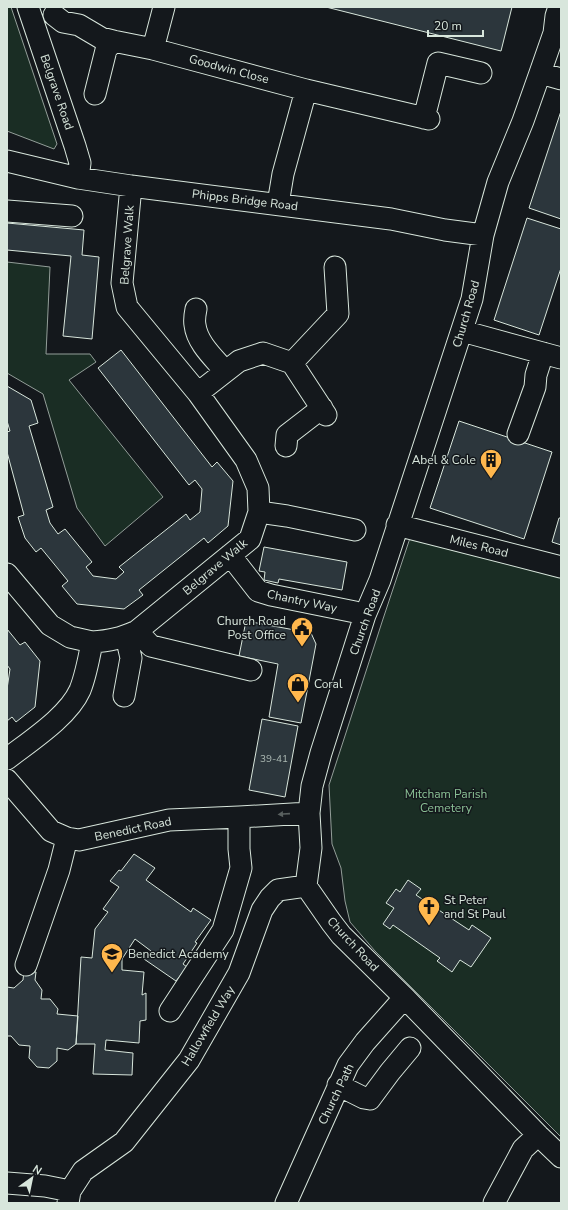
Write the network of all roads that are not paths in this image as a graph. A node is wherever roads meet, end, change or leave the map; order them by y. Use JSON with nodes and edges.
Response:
{"nodes":[{"id":1,"x":28,"y":7,"type":"edge"},
{"id":2,"x":164,"y":7,"type":"edge"},
{"id":3,"x":559,"y":7,"type":"edge"},
{"id":4,"x":54,"y":15,"type":"dead end"},
{"id":5,"x":113,"y":41,"type":"junction"},
{"id":6,"x":153,"y":49,"type":"junction"},
{"id":7,"x":540,"y":73,"type":"junction"},
{"id":8,"x":481,"y":74,"type":"dead end"},
{"id":9,"x":561,"y":80,"type":"edge"},
{"id":10,"x":306,"y":90,"type":"junction"},
{"id":11,"x":95,"y":94,"type":"dead end"},
{"id":12,"x":7,"y":161,"type":"edge"},
{"id":13,"x":78,"y":178,"type":"junction"},
{"id":14,"x":131,"y":186,"type":"junction"},
{"id":15,"x":278,"y":204,"type":"junction"},
{"id":16,"x":7,"y":211,"type":"edge"},
{"id":17,"x":72,"y":216,"type":"dead end"},
{"id":18,"x":483,"y":235,"type":"junction"},
{"id":19,"x":335,"y":266,"type":"dead end"},
{"id":20,"x":196,"y":309,"type":"dead end"},
{"id":21,"x":462,"y":331,"type":"junction"},
{"id":22,"x":555,"y":353,"type":"edge"},
{"id":23,"x":292,"y":363,"type":"junction"},
{"id":24,"x":225,"y":371,"type":"junction"},
{"id":25,"x":198,"y":393,"type":"junction"},
{"id":26,"x":518,"y":434,"type":"dead end"},
{"id":27,"x":286,"y":446,"type":"dead end"},
{"id":28,"x":259,"y":512,"type":"junction"},
{"id":29,"x":398,"y":525,"type":"junction"},
{"id":30,"x":355,"y":530,"type":"dead end"},
{"id":31,"x":230,"y":556,"type":"junction"},
{"id":32,"x":561,"y":567,"type":"edge"},
{"id":33,"x":7,"y":574,"type":"edge"},
{"id":34,"x":365,"y":615,"type":"junction"},
{"id":35,"x":132,"y":634,"type":"junction"},
{"id":36,"x":92,"y":642,"type":"junction"},
{"id":37,"x":251,"y":670,"type":"dead end"},
{"id":38,"x":124,"y":696,"type":"dead end"},
{"id":39,"x":7,"y":759,"type":"edge"},
{"id":40,"x":7,"y":780,"type":"edge"},
{"id":41,"x":309,"y":813,"type":"junction"},
{"id":42,"x":239,"y":818,"type":"junction"},
{"id":43,"x":67,"y":838,"type":"junction"},
{"id":44,"x":306,"y":886,"type":"junction"},
{"id":45,"x":26,"y":965,"type":"dead end"},
{"id":46,"x":406,"y":999,"type":"junction"},
{"id":47,"x":170,"y":1011,"type":"dead end"},
{"id":48,"x":410,"y":1048,"type":"dead end"},
{"id":49,"x":338,"y":1085,"type":"junction"},
{"id":50,"x":538,"y":1135,"type":"junction"},
{"id":51,"x":561,"y":1157,"type":"edge"},
{"id":52,"x":7,"y":1183,"type":"edge"},
{"id":53,"x":69,"y":1197,"type":"edge"},
{"id":54,"x":286,"y":1203,"type":"edge"},
{"id":55,"x":494,"y":1203,"type":"edge"}],
"edges":[{"from":1,"to":13,"type":"street","name":"Belgrave Road"},
{"from":2,"to":6,"type":"street"},
{"from":3,"to":7,"type":"street","name":"Church Road"},
{"from":4,"to":5,"type":"street","name":"Goodwin Close"},
{"from":5,"to":6,"type":"street","name":"Goodwin Close"},
{"from":5,"to":11,"type":"street"},
{"from":6,"to":10,"type":"street","name":"Goodwin Close"},
{"from":7,"to":9,"type":"street"},
{"from":7,"to":18,"type":"street","name":"Church Road"},
{"from":8,"to":10,"type":"street","name":"Goodwin Close"},
{"from":10,"to":15,"type":"street"},
{"from":12,"to":13,"type":"street","name":"Phipps Bridge Road"},
{"from":13,"to":14,"type":"street","name":"Phipps Bridge Road"},
{"from":14,"to":15,"type":"street","name":"Phipps Bridge Road"},
{"from":14,"to":25,"type":"street","name":"Belgrave Walk"},
{"from":15,"to":18,"type":"street","name":"Phipps Bridge Road"},
{"from":16,"to":17,"type":"street"},
{"from":18,"to":21,"type":"street","name":"Church Road"},
{"from":19,"to":23,"type":"street"},
{"from":20,"to":24,"type":"street"},
{"from":21,"to":22,"type":"street"},
{"from":21,"to":29,"type":"street","name":"Church Road"},
{"from":22,"to":26,"type":"street"},
{"from":23,"to":24,"type":"street"},
{"from":23,"to":27,"type":"street"},
{"from":24,"to":25,"type":"street"},
{"from":25,"to":28,"type":"street","name":"Belgrave Walk"},
{"from":28,"to":30,"type":"street"},
{"from":28,"to":31,"type":"street","name":"Belgrave Walk"},
{"from":29,"to":32,"type":"street","name":"Miles Road"},
{"from":29,"to":34,"type":"street","name":"Church Road"},
{"from":31,"to":34,"type":"street","name":"Chantry Way"},
{"from":31,"to":35,"type":"street","name":"Belgrave Walk"},
{"from":33,"to":36,"type":"street","name":"Belgrave Walk"},
{"from":34,"to":41,"type":"street","name":"Church Road"},
{"from":35,"to":36,"type":"street","name":"Belgrave Walk"},
{"from":35,"to":37,"type":"street"},
{"from":35,"to":38,"type":"street"},
{"from":36,"to":39,"type":"street"},
{"from":40,"to":43,"type":"street","name":"Benedict Road"},
{"from":41,"to":42,"type":"street","name":"Benedict Road","one_way":true},
{"from":41,"to":44,"type":"street","name":"Church Road"},
{"from":42,"to":43,"type":"street","name":"Benedict Road"},
{"from":42,"to":47,"type":"street"},
{"from":43,"to":45,"type":"street"},
{"from":44,"to":46,"type":"street","name":"Church Road"},
{"from":44,"to":53,"type":"street","name":"Hallowfield Way"},
{"from":46,"to":49,"type":"street","name":"Church Path"},
{"from":46,"to":50,"type":"street","name":"Church Road"},
{"from":48,"to":49,"type":"street"},
{"from":49,"to":54,"type":"street","name":"Church Path"},
{"from":50,"to":51,"type":"street","name":"Church Road"},
{"from":50,"to":55,"type":"street"},
{"from":52,"to":53,"type":"street"}]}
